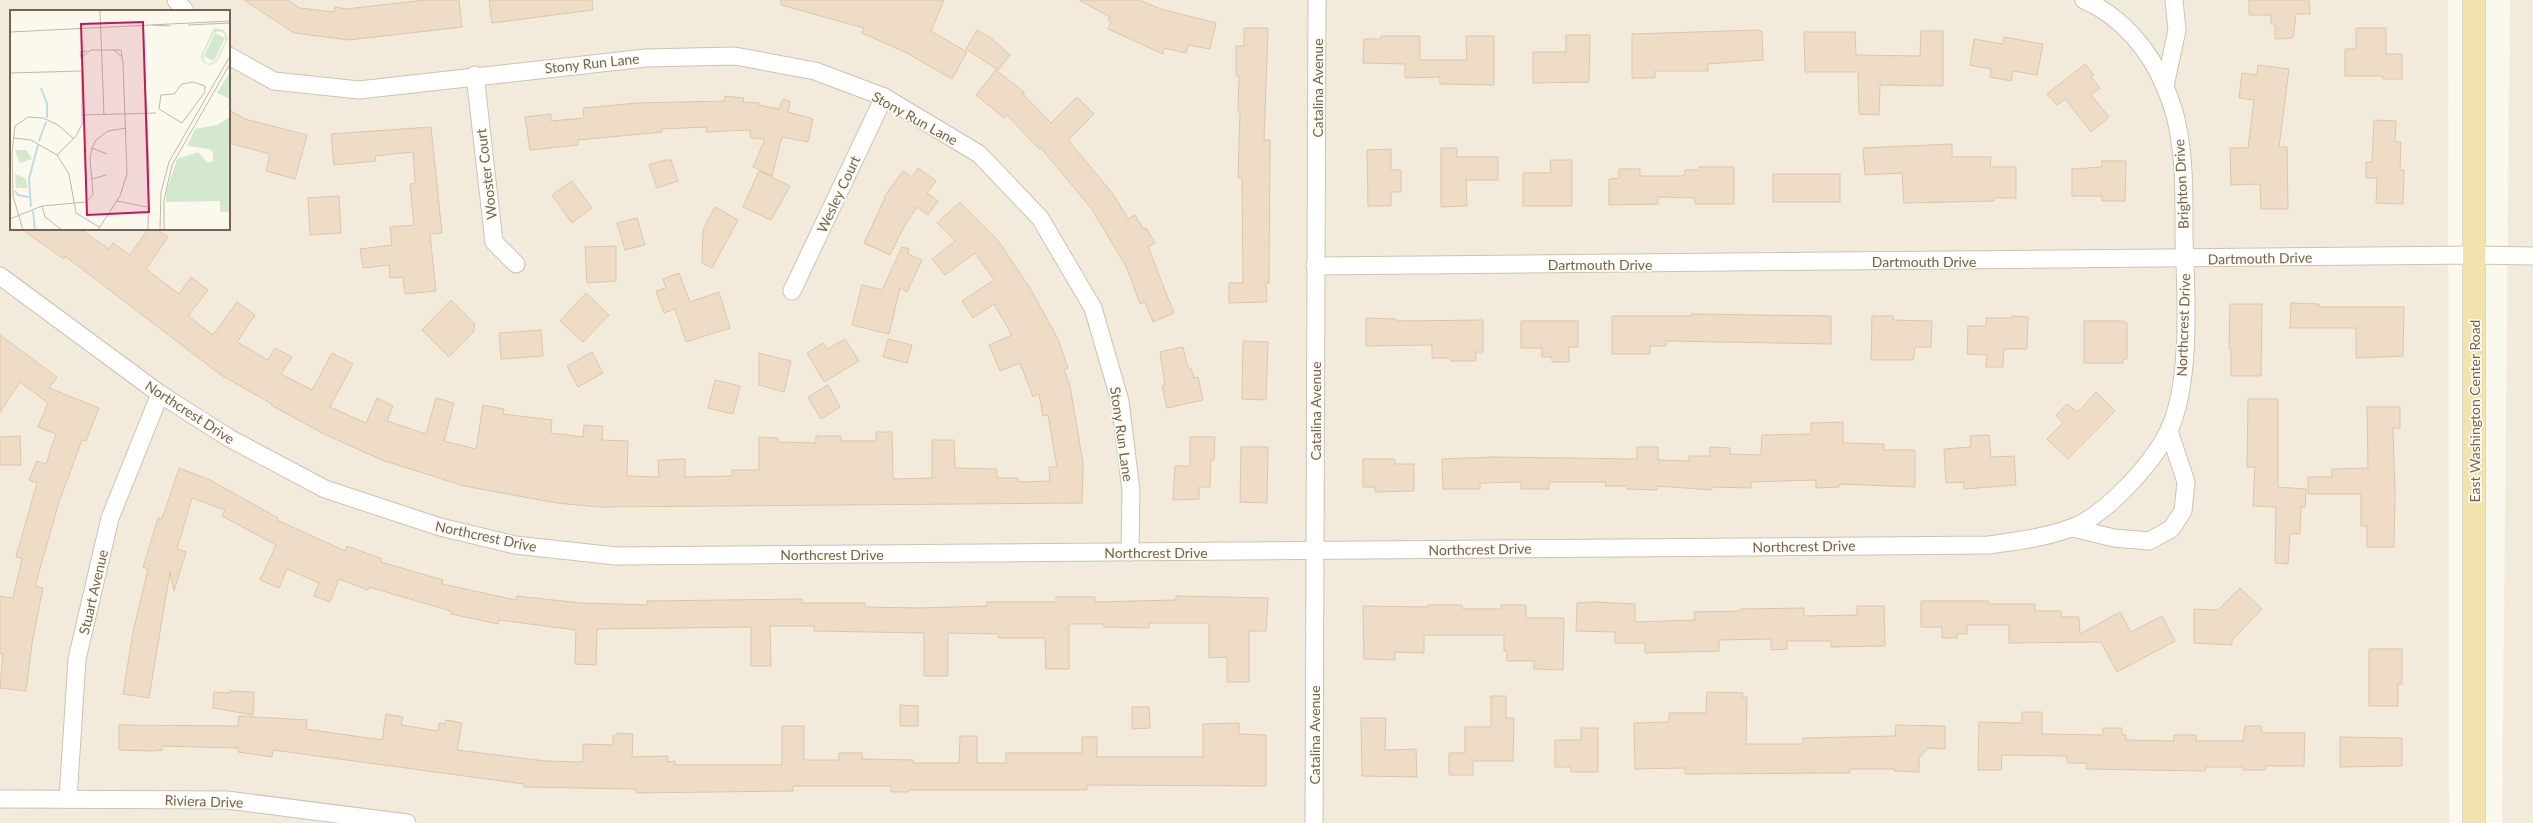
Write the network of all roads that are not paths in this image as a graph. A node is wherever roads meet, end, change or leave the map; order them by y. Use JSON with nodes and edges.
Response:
{"nodes":[{"id":1,"x":176,"y":0,"type":"edge"},
{"id":2,"x":1317,"y":0,"type":"edge"},
{"id":3,"x":2084,"y":0,"type":"edge"},
{"id":4,"x":2174,"y":0,"type":"edge"},
{"id":5,"x":2474,"y":0,"type":"edge"},
{"id":6,"x":184,"y":10,"type":"edge"},
{"id":7,"x":230,"y":57,"type":"edge"},
{"id":8,"x":474,"y":76,"type":"junction"},
{"id":9,"x":2165,"y":86,"type":"junction"},
{"id":10,"x":884,"y":97,"type":"junction"},
{"id":11,"x":2474,"y":255,"type":"junction"},
{"id":12,"x":2533,"y":256,"type":"edge"},
{"id":13,"x":2185,"y":259,"type":"junction"},
{"id":14,"x":516,"y":264,"type":"dead end"},
{"id":15,"x":1315,"y":266,"type":"junction"},
{"id":16,"x":0,"y":276,"type":"edge"},
{"id":17,"x":792,"y":291,"type":"dead end"},
{"id":18,"x":160,"y":394,"type":"junction"},
{"id":19,"x":2169,"y":431,"type":"junction"},
{"id":20,"x":2072,"y":528,"type":"junction"},
{"id":21,"x":1315,"y":551,"type":"junction"},
{"id":22,"x":1130,"y":552,"type":"junction"},
{"id":23,"x":0,"y":799,"type":"edge"},
{"id":24,"x":68,"y":799,"type":"junction"},
{"id":25,"x":407,"y":823,"type":"edge"},
{"id":26,"x":1314,"y":823,"type":"edge"},
{"id":27,"x":2474,"y":823,"type":"edge"}],
"edges":[{"from":1,"to":6,"type":"street"},
{"from":2,"to":15,"type":"street","name":"Catalina Avenue"},
{"from":3,"to":9,"type":"street","name":"Brighton Drive"},
{"from":4,"to":9,"type":"street"},
{"from":5,"to":11,"type":"main road","name":"East Washington Center Road"},
{"from":7,"to":8,"type":"street","name":"Stony Run Lane"},
{"from":8,"to":10,"type":"street","name":"Stony Run Lane"},
{"from":8,"to":14,"type":"street","name":"Wooster Court"},
{"from":9,"to":13,"type":"street","name":"Brighton Drive"},
{"from":10,"to":17,"type":"street","name":"Wesley Court"},
{"from":10,"to":22,"type":"street","name":"Stony Run Lane"},
{"from":11,"to":12,"type":"street","name":"Dartmouth Drive"},
{"from":11,"to":13,"type":"street","name":"Dartmouth Drive"},
{"from":11,"to":27,"type":"main road","name":"East Washington Center Road"},
{"from":13,"to":15,"type":"street","name":"Dartmouth Drive"},
{"from":13,"to":19,"type":"street","name":"Northcrest Drive"},
{"from":15,"to":21,"type":"street","name":"Catalina Avenue"},
{"from":16,"to":18,"type":"street","name":"Northcrest Drive"},
{"from":18,"to":22,"type":"street","name":"Northcrest Drive"},
{"from":18,"to":24,"type":"street","name":"Stuart Avenue"},
{"from":19,"to":20,"type":"street","name":"Northcrest Drive"},
{"from":19,"to":20,"type":"street"},
{"from":20,"to":21,"type":"street","name":"Northcrest Drive"},
{"from":21,"to":22,"type":"street","name":"Northcrest Drive"},
{"from":21,"to":26,"type":"street","name":"Catalina Avenue"},
{"from":23,"to":24,"type":"street","name":"Riviera Drive"},
{"from":24,"to":25,"type":"street","name":"Riviera Drive"}]}
